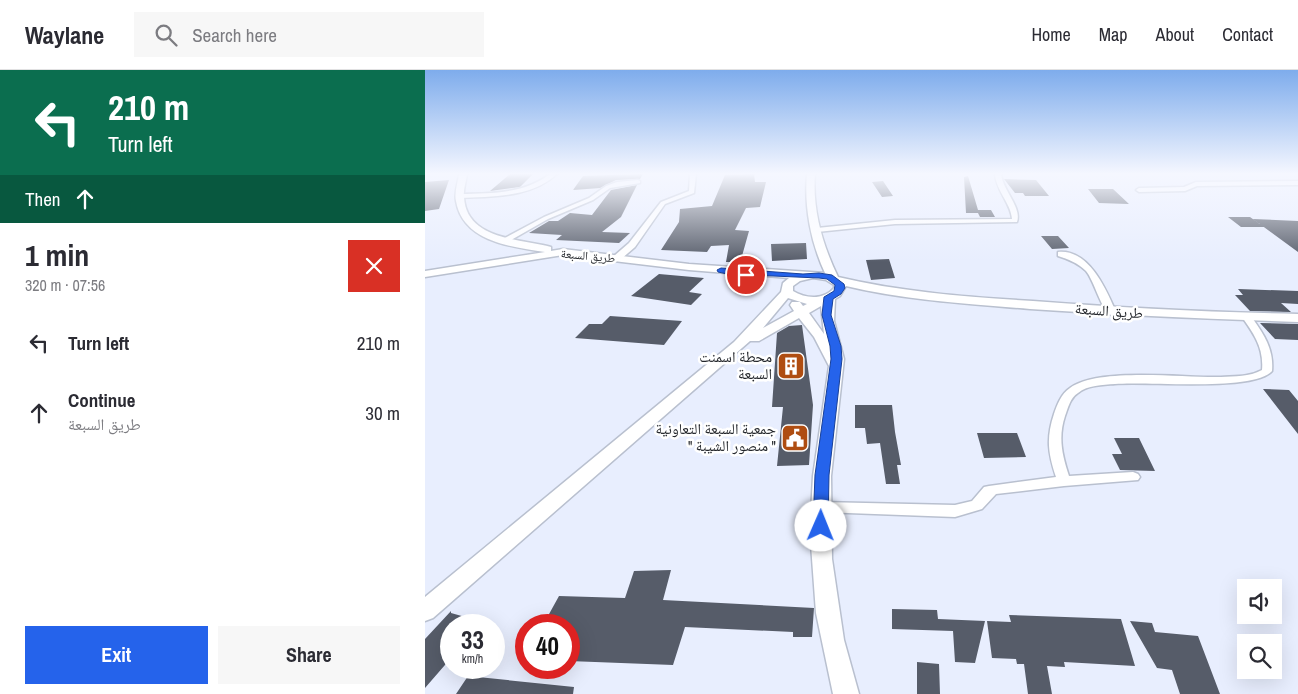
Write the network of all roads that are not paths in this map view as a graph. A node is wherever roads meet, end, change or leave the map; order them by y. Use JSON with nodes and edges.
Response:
{"nodes":[{"id":1,"x":461,"y":203,"type":"edge"},
{"id":2,"x":581,"y":203,"type":"edge"},
{"id":3,"x":663,"y":203,"type":"edge"},
{"id":4,"x":812,"y":203,"type":"edge"},
{"id":5,"x":1010,"y":203,"type":"edge"},
{"id":6,"x":817,"y":230,"type":"junction"},
{"id":7,"x":503,"y":241,"type":"junction"},
{"id":8,"x":563,"y":252,"type":"junction"},
{"id":9,"x":822,"y":254,"type":"junction"},
{"id":10,"x":1061,"y":254,"type":"dead end"},
{"id":11,"x":617,"y":258,"type":"junction"},
{"id":12,"x":721,"y":270,"type":"junction"},
{"id":13,"x":425,"y":274,"type":"edge"},
{"id":14,"x":805,"y":276,"type":"junction"},
{"id":15,"x":835,"y":279,"type":"junction"},
{"id":16,"x":787,"y":291,"type":"junction"},
{"id":17,"x":921,"y":295,"type":"junction"},
{"id":18,"x":829,"y":297,"type":"junction"},
{"id":19,"x":801,"y":312,"type":"junction"},
{"id":20,"x":1111,"y":312,"type":"junction"},
{"id":21,"x":1247,"y":317,"type":"junction"},
{"id":22,"x":1298,"y":318,"type":"edge"},
{"id":23,"x":739,"y":345,"type":"junction"},
{"id":24,"x":836,"y":370,"type":"junction"},
{"id":25,"x":1133,"y":477,"type":"dead end"},
{"id":26,"x":1065,"y":481,"type":"junction"},
{"id":27,"x":821,"y":507,"type":"junction"},
{"id":28,"x":425,"y":612,"type":"edge"},
{"id":29,"x":846,"y":694,"type":"edge"}],
"edges":[{"from":1,"to":7,"type":"street"},
{"from":2,"to":7,"type":"street"},
{"from":3,"to":11,"type":"street"},
{"from":4,"to":6,"type":"street"},
{"from":5,"to":6,"type":"street"},
{"from":6,"to":9,"type":"street"},
{"from":7,"to":8,"type":"street"},
{"from":8,"to":11,"type":"street","name":"طريق السبعة"},
{"from":8,"to":13,"type":"street","name":"طريق السبعة"},
{"from":9,"to":14,"type":"street"},
{"from":9,"to":15,"type":"street"},
{"from":10,"to":20,"type":"street"},
{"from":11,"to":12,"type":"street","name":"طريق السبعة"},
{"from":12,"to":14,"type":"street","name":"طريق السبعة"},
{"from":12,"to":16,"type":"street","name":"طريق السبعة"},
{"from":14,"to":15,"type":"street","name":"طريق السبعة"},
{"from":14,"to":16,"type":"street"},
{"from":15,"to":17,"type":"street","name":"طريق السبعة"},
{"from":15,"to":18,"type":"street"},
{"from":16,"to":18,"type":"street","name":"طريق السبعة"},
{"from":16,"to":19,"type":"street"},
{"from":16,"to":23,"type":"street"},
{"from":17,"to":18,"type":"street","name":"طريق السبعة"},
{"from":17,"to":20,"type":"street","name":"طريق السبعة"},
{"from":18,"to":19,"type":"street"},
{"from":18,"to":24,"type":"street"},
{"from":19,"to":23,"type":"street"},
{"from":19,"to":24,"type":"street"},
{"from":20,"to":21,"type":"street","name":"طريق السبعة"},
{"from":21,"to":22,"type":"street","name":"طريق السبعة"},
{"from":21,"to":26,"type":"street"},
{"from":23,"to":28,"type":"street"},
{"from":24,"to":27,"type":"street"},
{"from":25,"to":26,"type":"street"},
{"from":26,"to":27,"type":"street"},
{"from":27,"to":29,"type":"street"}]}
